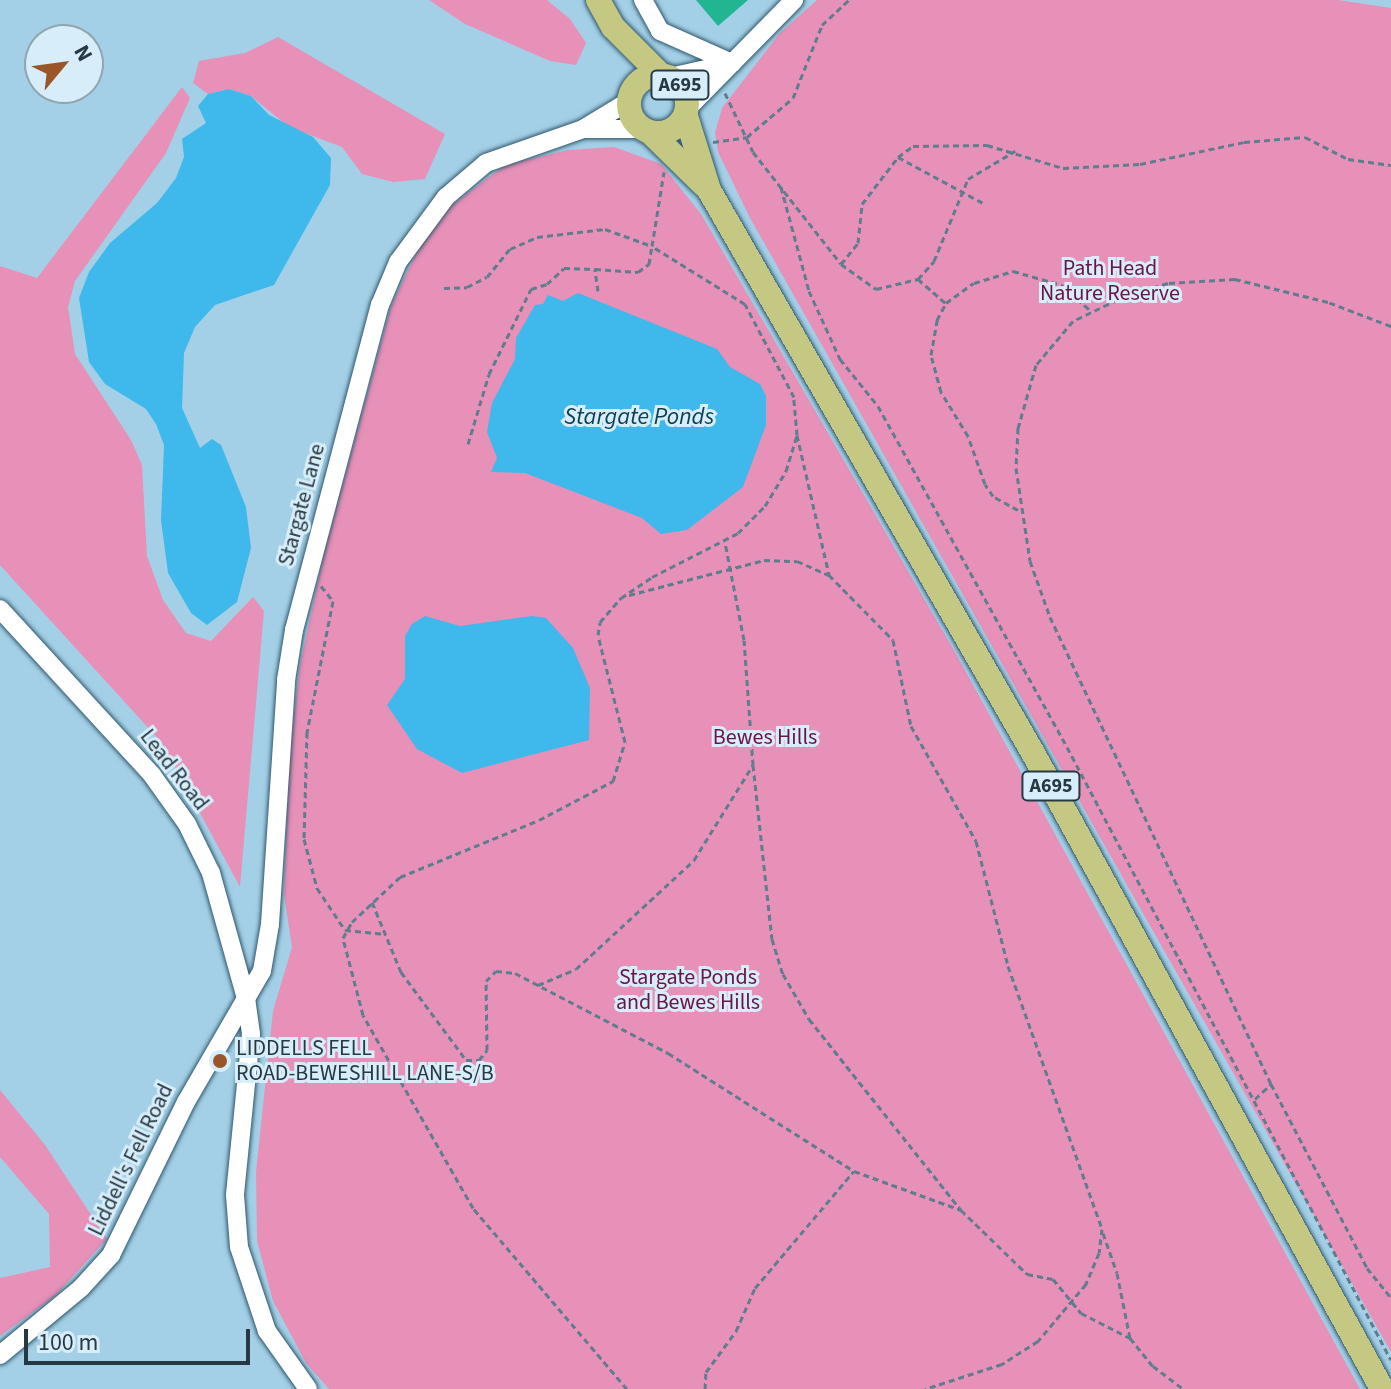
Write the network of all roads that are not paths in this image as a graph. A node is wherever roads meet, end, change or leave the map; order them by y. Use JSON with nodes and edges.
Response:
{"nodes":[{"id":1,"x":598,"y":0,"type":"edge"},
{"id":2,"x":643,"y":0,"type":"edge"},
{"id":3,"x":785,"y":4,"type":"edge"},
{"id":4,"x":613,"y":27,"type":"junction"},
{"id":5,"x":732,"y":63,"type":"junction"},
{"id":6,"x":665,"y":76,"type":"junction"},
{"id":7,"x":629,"y":98,"type":"junction"},
{"id":8,"x":687,"y":112,"type":"junction"},
{"id":9,"x":583,"y":129,"type":"junction"},
{"id":10,"x":647,"y":131,"type":"junction"},
{"id":11,"x":709,"y":190,"type":"junction"},
{"id":12,"x":0,"y":609,"type":"edge"},
{"id":13,"x":246,"y":998,"type":"junction"},
{"id":14,"x":0,"y":1355,"type":"edge"},
{"id":15,"x":308,"y":1389,"type":"edge"},
{"id":16,"x":1382,"y":1389,"type":"edge"}],
"edges":[{"from":1,"to":4,"type":"main road","number":"A695"},
{"from":2,"to":5,"type":"street"},
{"from":3,"to":5,"type":"street"},
{"from":4,"to":6,"type":"main road","number":"A695"},
{"from":4,"to":7,"type":"main road","number":"A695"},
{"from":5,"to":6,"type":"street"},
{"from":5,"to":8,"type":"street"},
{"from":6,"to":7,"type":"main road","number":"A695"},
{"from":6,"to":8,"type":"main road","number":"A695"},
{"from":7,"to":9,"type":"street","name":"Stargate Lane"},
{"from":7,"to":10,"type":"main road","number":"A695"},
{"from":8,"to":10,"type":"main road","number":"A695"},
{"from":8,"to":11,"type":"main road","number":"A695"},
{"from":9,"to":10,"type":"street","name":"Stargate Lane"},
{"from":9,"to":13,"type":"street","name":"Stargate Lane"},
{"from":10,"to":11,"type":"main road","number":"A695"},
{"from":11,"to":16,"type":"main road","number":"A695"},
{"from":12,"to":13,"type":"street","name":"Lead Road"},
{"from":13,"to":14,"type":"street","name":"Liddell's Fell Road"},
{"from":13,"to":15,"type":"street","name":"Lead Road"}]}
